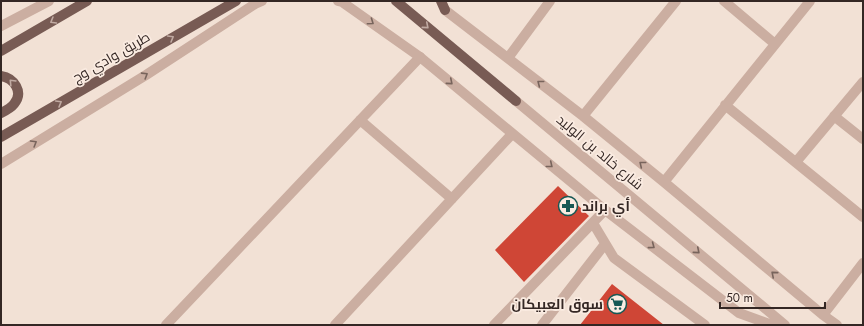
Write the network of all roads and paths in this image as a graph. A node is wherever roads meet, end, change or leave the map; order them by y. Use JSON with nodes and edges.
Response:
{"nodes":[{"id":1,"x":49,"y":1,"type":"edge"},
{"id":2,"x":87,"y":1,"type":"edge"},
{"id":3,"x":236,"y":1,"type":"edge"},
{"id":4,"x":262,"y":1,"type":"edge"},
{"id":5,"x":338,"y":1,"type":"edge"},
{"id":6,"x":396,"y":1,"type":"edge"},
{"id":7,"x":550,"y":1,"type":"edge"},
{"id":8,"x":676,"y":1,"type":"edge"},
{"id":9,"x":724,"y":1,"type":"edge"},
{"id":10,"x":810,"y":1,"type":"edge"},
{"id":11,"x":443,"y":5,"type":"edge"},
{"id":12,"x":1,"y":26,"type":"edge"},
{"id":13,"x":775,"y":44,"type":"junction"},
{"id":14,"x":1,"y":51,"type":"edge"},
{"id":15,"x":420,"y":57,"type":"junction"},
{"id":16,"x":508,"y":58,"type":"junction"},
{"id":17,"x":1,"y":76,"type":"edge"},
{"id":18,"x":863,"y":82,"type":"edge"},
{"id":19,"x":516,"y":101,"type":"joint"},
{"id":20,"x":725,"y":105,"type":"junction"},
{"id":21,"x":1,"y":114,"type":"edge"},
{"id":22,"x":583,"y":116,"type":"junction"},
{"id":23,"x":834,"y":116,"type":"junction"},
{"id":24,"x":360,"y":120,"type":"junction"},
{"id":25,"x":512,"y":134,"type":"junction"},
{"id":26,"x":1,"y":137,"type":"edge"},
{"id":27,"x":863,"y":140,"type":"edge"},
{"id":28,"x":796,"y":162,"type":"junction"},
{"id":29,"x":1,"y":164,"type":"edge"},
{"id":30,"x":664,"y":182,"type":"junction"},
{"id":31,"x":452,"y":199,"type":"junction"},
{"id":32,"x":605,"y":210,"type":"junction"},
{"id":33,"x":863,"y":217,"type":"edge"},
{"id":34,"x":593,"y":223,"type":"junction"},
{"id":35,"x":605,"y":244,"type":"junction"},
{"id":36,"x":863,"y":262,"type":"edge"},
{"id":37,"x":823,"y":315,"type":"junction"},
{"id":38,"x":166,"y":325,"type":"edge"},
{"id":39,"x":335,"y":325,"type":"edge"},
{"id":40,"x":494,"y":325,"type":"edge"},
{"id":41,"x":542,"y":325,"type":"edge"},
{"id":42,"x":705,"y":325,"type":"edge"},
{"id":43,"x":772,"y":325,"type":"edge"},
{"id":44,"x":785,"y":325,"type":"edge"},
{"id":45,"x":837,"y":325,"type":"edge"}],
"edges":[{"from":1,"to":12,"type":"street"},
{"from":2,"to":14,"type":"main road","one_way":true},
{"from":26,"to":3,"type":"main road","name":"طريق وادي وج","one_way":true},
{"from":29,"to":4,"type":"street","one_way":true},
{"from":5,"to":15,"type":"street","one_way":true},
{"from":6,"to":19,"type":"main road","name":"شارع خالد بن الوليد","one_way":true},
{"from":7,"to":16,"type":"street"},
{"from":8,"to":22,"type":"street"},
{"from":9,"to":13,"type":"street"},
{"from":10,"to":13,"type":"street"},
{"from":11,"to":16,"type":"street"},
{"from":13,"to":20,"type":"street"},
{"from":15,"to":24,"type":"street"},
{"from":15,"to":25,"type":"street","one_way":true},
{"from":22,"to":16,"type":"street","one_way":true},
{"from":21,"to":17,"type":"main road","one_way":true},
{"from":18,"to":23,"type":"street"},
{"from":19,"to":44,"type":"street","name":"شارع خالد بن الوليد","one_way":true},
{"from":20,"to":28,"type":"street"},
{"from":20,"to":30,"type":"street"},
{"from":30,"to":22,"type":"street","one_way":true},
{"from":23,"to":27,"type":"street"},
{"from":23,"to":28,"type":"street"},
{"from":24,"to":31,"type":"street"},
{"from":24,"to":38,"type":"street"},
{"from":25,"to":31,"type":"street"},
{"from":25,"to":32,"type":"street","one_way":true},
{"from":28,"to":33,"type":"street"},
{"from":37,"to":30,"type":"street","one_way":true},
{"from":31,"to":39,"type":"street"},
{"from":32,"to":34,"type":"street"},
{"from":32,"to":43,"type":"street","one_way":true},
{"from":34,"to":35,"type":"street"},
{"from":34,"to":40,"type":"street"},
{"from":35,"to":41,"type":"street"},
{"from":35,"to":42,"type":"street"},
{"from":36,"to":37,"type":"street"},
{"from":37,"to":45,"type":"street"}]}
